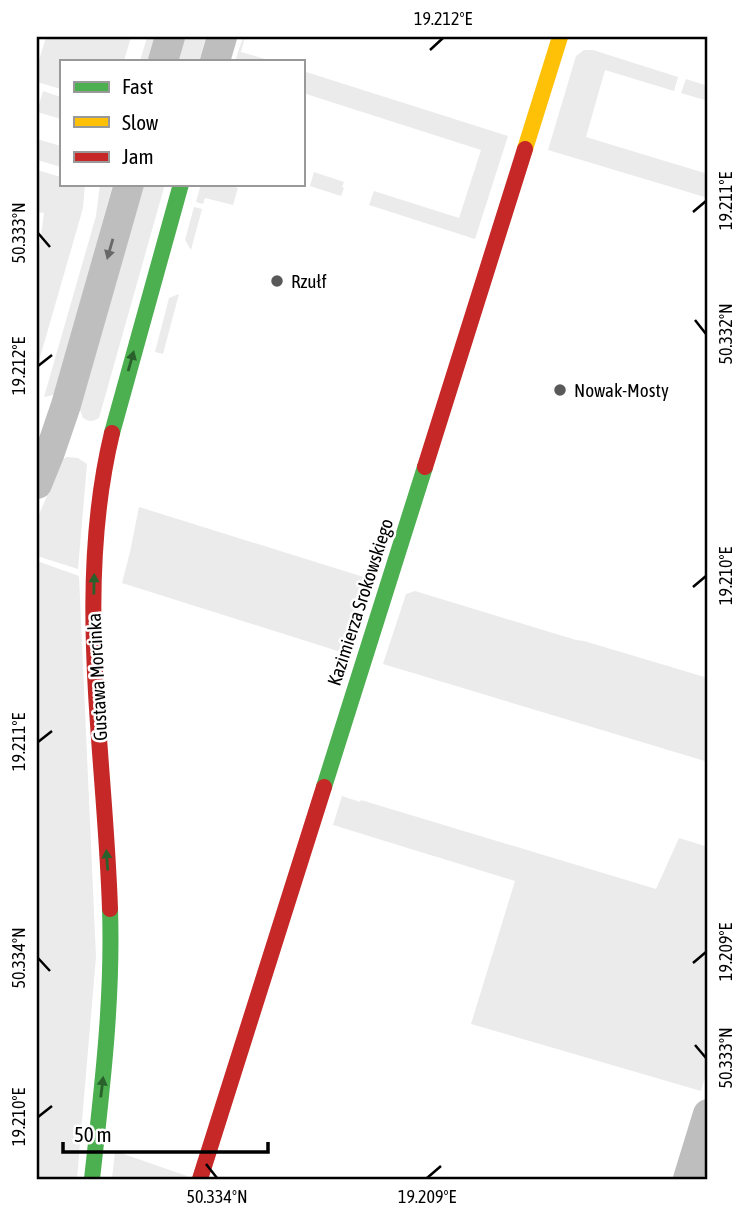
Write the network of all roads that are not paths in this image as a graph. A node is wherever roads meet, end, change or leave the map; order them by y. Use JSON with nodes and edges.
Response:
{"nodes":[{"id":1,"x":170,"y":37,"type":"edge"},
{"id":2,"x":222,"y":37,"type":"edge"},
{"id":3,"x":560,"y":37,"type":"edge"},
{"id":4,"x":163,"y":60,"type":"edge"},
{"id":5,"x":215,"y":60,"type":"edge"},
{"id":6,"x":127,"y":186,"type":"edge"},
{"id":7,"x":180,"y":186,"type":"edge"},
{"id":8,"x":48,"y":425,"type":"edge"},
{"id":9,"x":37,"y":484,"type":"edge"},
{"id":10,"x":708,"y":1114,"type":"edge"},
{"id":11,"x":92,"y":1179,"type":"edge"},
{"id":12,"x":200,"y":1179,"type":"edge"},
{"id":13,"x":688,"y":1179,"type":"edge"}],
"edges":[{"from":1,"to":4,"type":"street"},
{"from":2,"to":5,"type":"street"},
{"from":3,"to":12,"type":"street","name":"Kazimierza Srokowskiego"},
{"from":6,"to":8,"type":"street","one_way":true},
{"from":11,"to":7,"type":"street","name":"Gustawa Morcinka","one_way":true},
{"from":8,"to":9,"type":"street"},
{"from":10,"to":13,"type":"street"}]}
